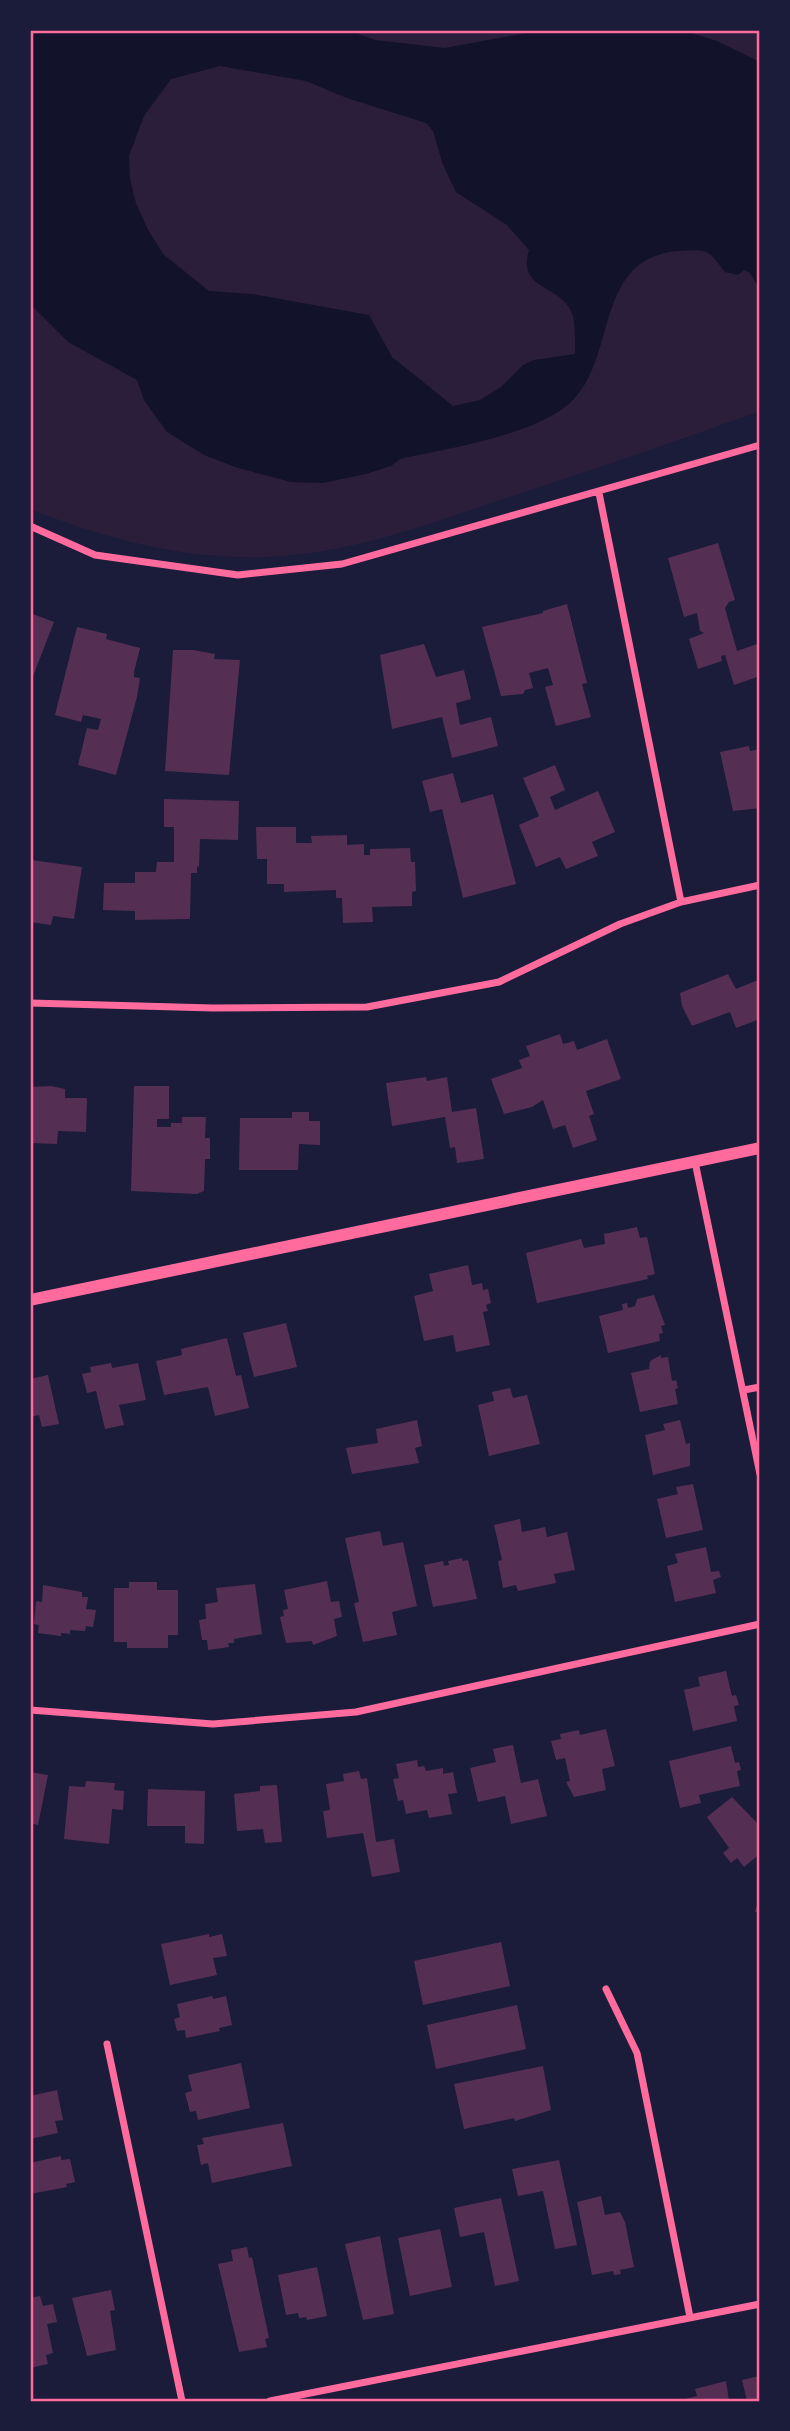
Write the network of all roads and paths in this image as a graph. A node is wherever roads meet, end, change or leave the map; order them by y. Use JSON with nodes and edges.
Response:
{"nodes":[{"id":1,"x":760,"y":445,"type":"edge"},
{"id":2,"x":599,"y":493,"type":"junction"},
{"id":3,"x":30,"y":526,"type":"edge"},
{"id":4,"x":760,"y":885,"type":"edge"},
{"id":5,"x":681,"y":902,"type":"junction"},
{"id":6,"x":30,"y":1003,"type":"edge"},
{"id":7,"x":760,"y":1148,"type":"edge"},
{"id":8,"x":695,"y":1162,"type":"junction"},
{"id":9,"x":30,"y":1300,"type":"edge"},
{"id":10,"x":760,"y":1387,"type":"edge"},
{"id":11,"x":744,"y":1390,"type":"junction"},
{"id":12,"x":760,"y":1474,"type":"edge"},
{"id":13,"x":760,"y":1624,"type":"edge"},
{"id":14,"x":30,"y":1710,"type":"edge"},
{"id":15,"x":606,"y":1989,"type":"dead end"},
{"id":16,"x":107,"y":2044,"type":"dead end"},
{"id":17,"x":760,"y":2304,"type":"edge"},
{"id":18,"x":690,"y":2317,"type":"junction"},
{"id":19,"x":182,"y":2401,"type":"edge"},
{"id":20,"x":270,"y":2401,"type":"edge"}],
"edges":[{"from":1,"to":2,"type":"street"},
{"from":2,"to":3,"type":"street"},
{"from":2,"to":5,"type":"street"},
{"from":4,"to":5,"type":"street"},
{"from":5,"to":6,"type":"street"},
{"from":7,"to":8,"type":"street"},
{"from":8,"to":9,"type":"street"},
{"from":8,"to":11,"type":"street"},
{"from":10,"to":11,"type":"street"},
{"from":11,"to":12,"type":"street"},
{"from":13,"to":14,"type":"street"},
{"from":15,"to":18,"type":"street"},
{"from":16,"to":19,"type":"street"},
{"from":17,"to":18,"type":"street"},
{"from":18,"to":20,"type":"street"}]}
